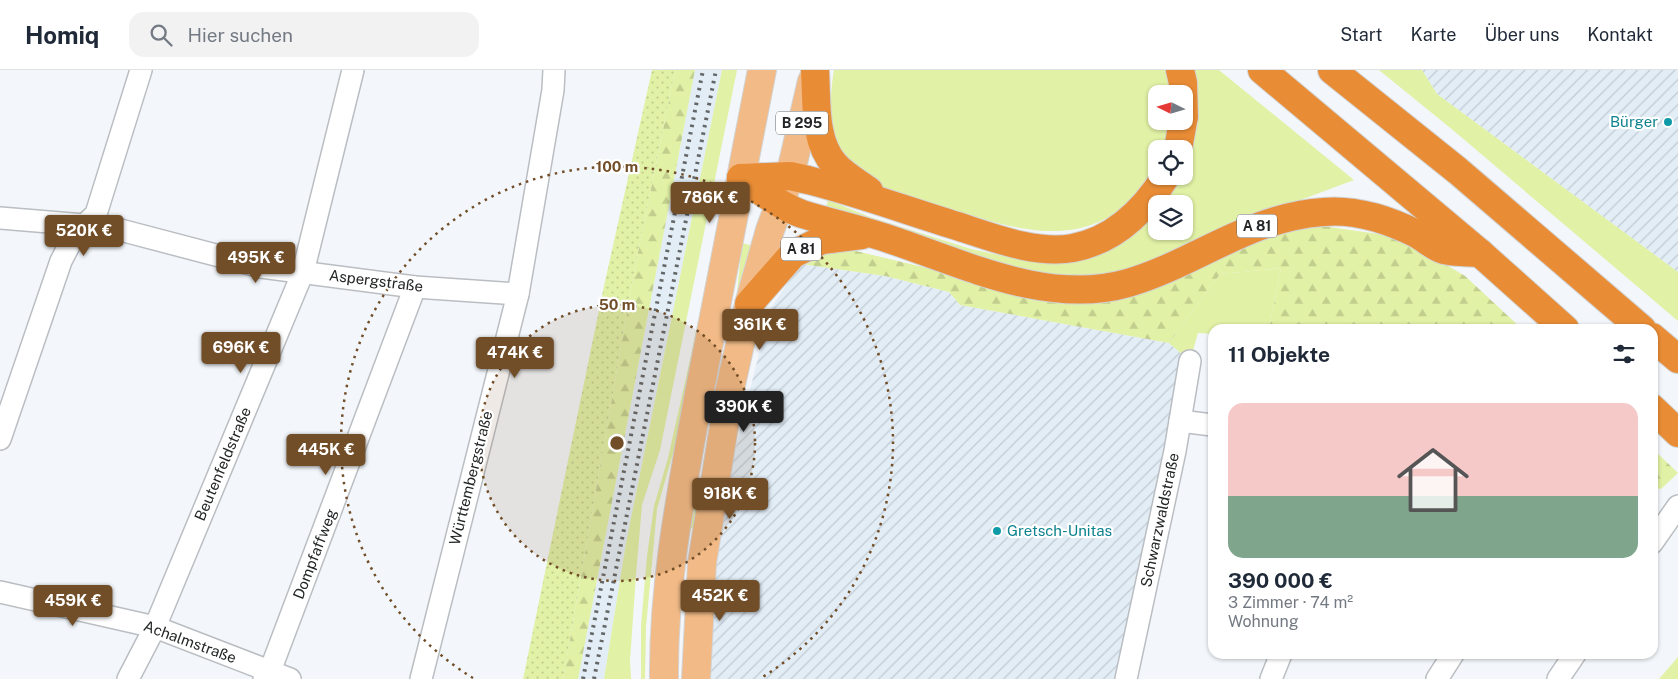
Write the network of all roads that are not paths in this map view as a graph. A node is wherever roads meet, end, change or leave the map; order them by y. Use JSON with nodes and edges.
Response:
{"nodes":[{"id":1,"x":353,"y":70,"type":"edge"},
{"id":2,"x":554,"y":70,"type":"edge"},
{"id":3,"x":762,"y":70,"type":"edge"},
{"id":4,"x":815,"y":70,"type":"edge"},
{"id":5,"x":1180,"y":70,"type":"edge"},
{"id":6,"x":1262,"y":70,"type":"edge"},
{"id":7,"x":1332,"y":70,"type":"edge"},
{"id":8,"x":1366,"y":70,"type":"edge"},
{"id":9,"x":136,"y":71,"type":"edge"},
{"id":10,"x":1183,"y":85,"type":"edge"},
{"id":11,"x":1383,"y":110,"type":"junction"},
{"id":12,"x":790,"y":176,"type":"junction"},
{"id":13,"x":741,"y":178,"type":"junction"},
{"id":14,"x":1160,"y":185,"type":"edge"},
{"id":15,"x":780,"y":204,"type":"junction"},
{"id":16,"x":892,"y":206,"type":"junction"},
{"id":17,"x":0,"y":218,"type":"edge"},
{"id":18,"x":85,"y":224,"type":"junction"},
{"id":19,"x":875,"y":234,"type":"junction"},
{"id":20,"x":1480,"y":253,"type":"junction"},
{"id":21,"x":303,"y":272,"type":"junction"},
{"id":22,"x":415,"y":288,"type":"junction"},
{"id":23,"x":518,"y":294,"type":"junction"},
{"id":24,"x":749,"y":304,"type":"junction"},
{"id":25,"x":1559,"y":324,"type":"edge"},
{"id":26,"x":1636,"y":324,"type":"edge"},
{"id":27,"x":1658,"y":343,"type":"edge"},
{"id":28,"x":1678,"y":360,"type":"edge"},
{"id":29,"x":1190,"y":361,"type":"dead end"},
{"id":30,"x":8,"y":388,"type":"edge"},
{"id":31,"x":1658,"y":414,"type":"edge"},
{"id":32,"x":1180,"y":421,"type":"junction"},
{"id":33,"x":1208,"y":424,"type":"edge"},
{"id":34,"x":1678,"y":433,"type":"edge"},
{"id":35,"x":0,"y":439,"type":"edge"},
{"id":36,"x":1678,"y":506,"type":"edge"},
{"id":37,"x":673,"y":534,"type":"junction"},
{"id":38,"x":1658,"y":534,"type":"edge"},
{"id":39,"x":702,"y":563,"type":"junction"},
{"id":40,"x":0,"y":592,"type":"edge"},
{"id":41,"x":155,"y":627,"type":"junction"},
{"id":42,"x":1279,"y":659,"type":"edge"},
{"id":43,"x":1450,"y":659,"type":"edge"},
{"id":44,"x":1572,"y":659,"type":"edge"},
{"id":45,"x":267,"y":675,"type":"edge"},
{"id":46,"x":128,"y":679,"type":"edge"},
{"id":47,"x":290,"y":679,"type":"edge"},
{"id":48,"x":421,"y":679,"type":"edge"},
{"id":49,"x":664,"y":679,"type":"edge"},
{"id":50,"x":696,"y":679,"type":"edge"},
{"id":51,"x":1126,"y":679,"type":"edge"},
{"id":52,"x":1271,"y":679,"type":"edge"},
{"id":53,"x":1438,"y":679,"type":"edge"},
{"id":54,"x":1558,"y":679,"type":"edge"}],
"edges":[{"from":1,"to":21,"type":"street","name":"Beutenfeldstraße"},
{"from":2,"to":23,"type":"street","name":"Württembergstraße"},
{"from":3,"to":13,"type":"main road","number":"B 295"},
{"from":4,"to":12,"type":"main road","number":"B 295"},
{"from":4,"to":16,"type":"highway"},
{"from":5,"to":10,"type":"highway"},
{"from":6,"to":20,"type":"highway"},
{"from":7,"to":11,"type":"highway"},
{"from":8,"to":11,"type":"highway"},
{"from":9,"to":18,"type":"street"},
{"from":11,"to":26,"type":"highway"},
{"from":12,"to":13,"type":"highway"},
{"from":12,"to":15,"type":"main road","number":"B 295"},
{"from":12,"to":16,"type":"highway"},
{"from":13,"to":15,"type":"highway","number":"A 81"},
{"from":13,"to":37,"type":"main road"},
{"from":14,"to":16,"type":"highway"},
{"from":15,"to":19,"type":"highway","number":"A 81"},
{"from":15,"to":24,"type":"main road"},
{"from":17,"to":18,"type":"street","name":"Aspergstraße"},
{"from":18,"to":21,"type":"street","name":"Aspergstraße"},
{"from":18,"to":30,"type":"street"},
{"from":19,"to":20,"type":"highway","number":"A 81"},
{"from":19,"to":24,"type":"highway","number":"A 81"},
{"from":20,"to":25,"type":"highway"},
{"from":21,"to":22,"type":"street","name":"Aspergstraße"},
{"from":21,"to":41,"type":"street","name":"Beutenfeldstraße"},
{"from":22,"to":23,"type":"street","name":"Aspergstraße"},
{"from":22,"to":45,"type":"street","name":"Dompfaffweg"},
{"from":23,"to":48,"type":"street","name":"Württembergstraße"},
{"from":24,"to":39,"type":"main road"},
{"from":27,"to":28,"type":"highway"},
{"from":29,"to":32,"type":"street","name":"Schwarzwaldstraße"},
{"from":30,"to":35,"type":"street"},
{"from":31,"to":34,"type":"highway"},
{"from":32,"to":33,"type":"street"},
{"from":32,"to":51,"type":"street","name":"Schwarzwaldstraße"},
{"from":36,"to":38,"type":"street"},
{"from":37,"to":39,"type":"main road"},
{"from":37,"to":49,"type":"main road"},
{"from":39,"to":50,"type":"main road"},
{"from":40,"to":41,"type":"street","name":"Achalmstraße"},
{"from":41,"to":45,"type":"street","name":"Achalmstraße"},
{"from":41,"to":46,"type":"street","name":"Beutenfeldstraße"},
{"from":42,"to":52,"type":"street"},
{"from":43,"to":53,"type":"street"},
{"from":44,"to":54,"type":"street"},
{"from":45,"to":47,"type":"street","name":"Achalmstraße"}]}
